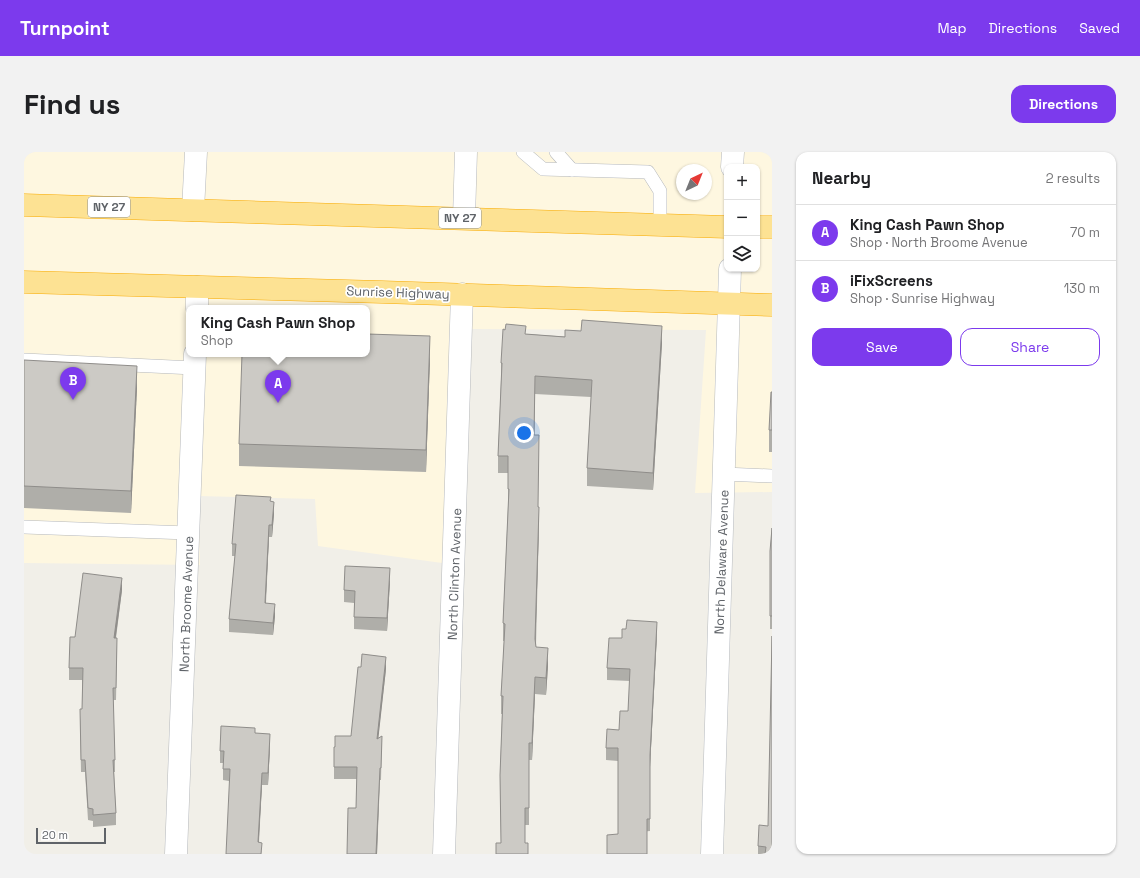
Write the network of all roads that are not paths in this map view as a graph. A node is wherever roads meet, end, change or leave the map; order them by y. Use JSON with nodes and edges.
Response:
{"nodes":[{"id":1,"x":196,"y":152,"type":"edge"},
{"id":2,"x":466,"y":152,"type":"edge"},
{"id":3,"x":523,"y":152,"type":"edge"},
{"id":4,"x":556,"y":152,"type":"edge"},
{"id":5,"x":733,"y":152,"type":"edge"},
{"id":6,"x":732,"y":164,"type":"edge"},
{"id":7,"x":572,"y":170,"type":"junction"},
{"id":8,"x":24,"y":205,"type":"edge"},
{"id":9,"x":194,"y":210,"type":"junction"},
{"id":10,"x":464,"y":218,"type":"junction"},
{"id":11,"x":660,"y":224,"type":"junction"},
{"id":12,"x":724,"y":227,"type":"edge"},
{"id":13,"x":760,"y":227,"type":"edge"},
{"id":14,"x":772,"y":227,"type":"edge"},
{"id":15,"x":730,"y":272,"type":"edge"},
{"id":16,"x":24,"y":282,"type":"edge"},
{"id":17,"x":197,"y":287,"type":"junction"},
{"id":18,"x":462,"y":294,"type":"junction"},
{"id":19,"x":729,"y":304,"type":"junction"},
{"id":20,"x":196,"y":305,"type":"edge"},
{"id":21,"x":772,"y":305,"type":"edge"},
{"id":22,"x":24,"y":360,"type":"edge"},
{"id":23,"x":195,"y":361,"type":"edge"},
{"id":24,"x":724,"y":474,"type":"junction"},
{"id":25,"x":772,"y":476,"type":"edge"},
{"id":26,"x":24,"y":527,"type":"edge"},
{"id":27,"x":188,"y":533,"type":"junction"},
{"id":28,"x":176,"y":854,"type":"edge"},
{"id":29,"x":444,"y":854,"type":"edge"},
{"id":30,"x":712,"y":854,"type":"edge"}],
"edges":[{"from":1,"to":9,"type":"street"},
{"from":2,"to":10,"type":"street"},
{"from":3,"to":7,"type":"lane"},
{"from":4,"to":7,"type":"lane"},
{"from":5,"to":6,"type":"street"},
{"from":7,"to":11,"type":"lane"},
{"from":8,"to":9,"type":"highway","number":"NY 27"},
{"from":9,"to":10,"type":"highway","number":"NY 27"},
{"from":10,"to":11,"type":"highway","number":"NY 27"},
{"from":11,"to":12,"type":"highway","number":"NY 27"},
{"from":13,"to":14,"type":"highway"},
{"from":15,"to":19,"type":"street","name":"North Delaware Avenue"},
{"from":16,"to":17,"type":"highway","name":"Sunrise Highway"},
{"from":17,"to":18,"type":"highway","name":"Sunrise Highway"},
{"from":17,"to":20,"type":"street"},
{"from":18,"to":19,"type":"highway","name":"Sunrise Highway"},
{"from":18,"to":29,"type":"street","name":"North Clinton Avenue"},
{"from":19,"to":21,"type":"highway","name":"Sunrise Highway"},
{"from":19,"to":24,"type":"street","name":"North Delaware Avenue"},
{"from":22,"to":23,"type":"lane"},
{"from":23,"to":27,"type":"street","name":"North Broome Avenue"},
{"from":24,"to":25,"type":"lane"},
{"from":24,"to":30,"type":"street","name":"North Delaware Avenue"},
{"from":26,"to":27,"type":"lane"},
{"from":27,"to":28,"type":"street","name":"North Broome Avenue"}]}
